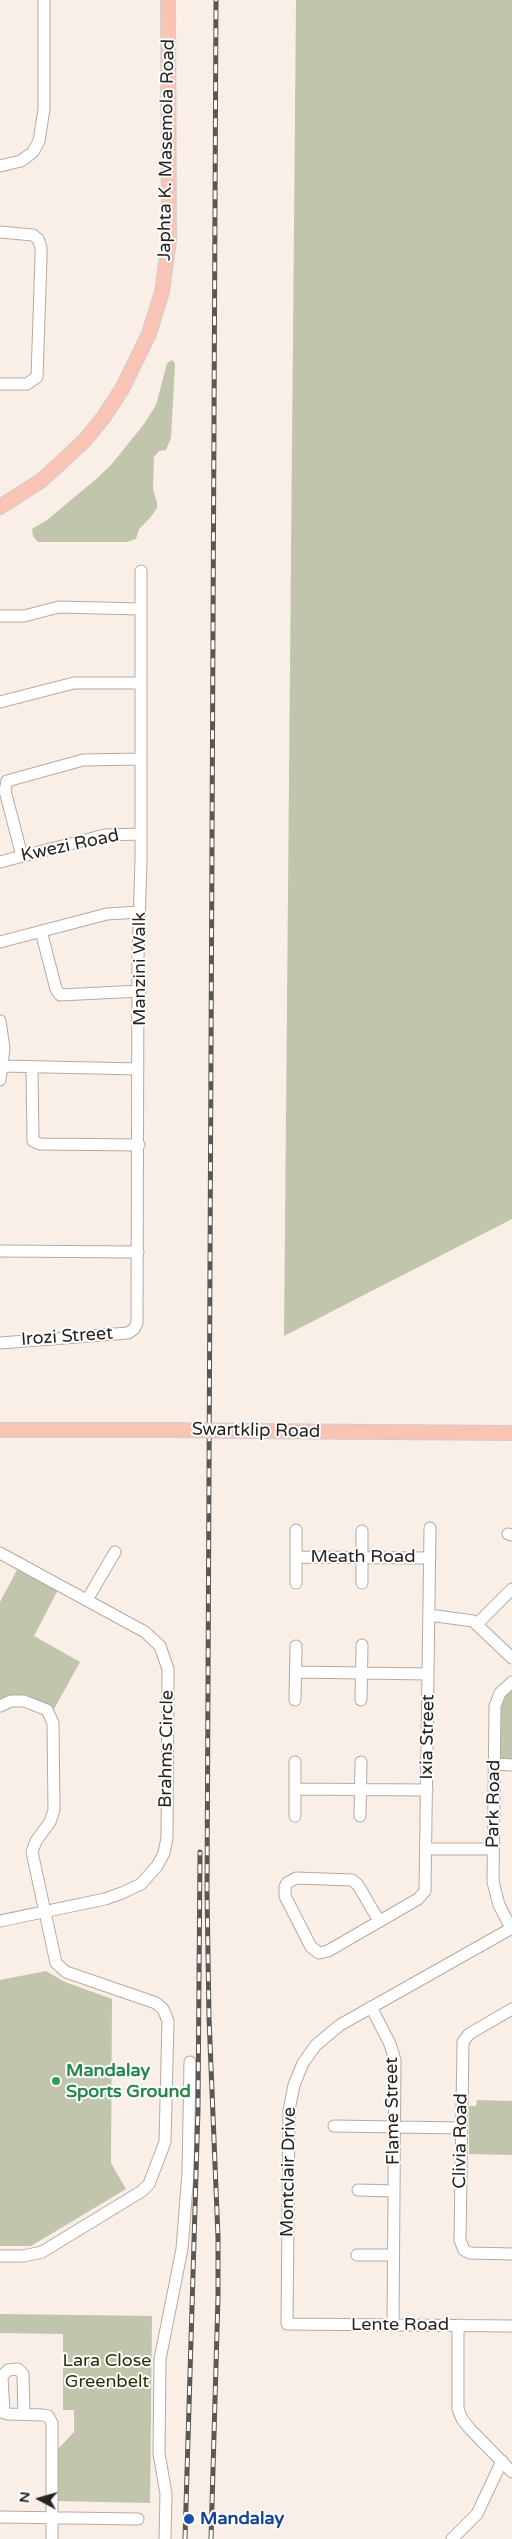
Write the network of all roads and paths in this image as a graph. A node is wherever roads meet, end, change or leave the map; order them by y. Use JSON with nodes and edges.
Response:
{"nodes":[{"id":1,"x":44,"y":0,"type":"edge"},
{"id":2,"x":168,"y":0,"type":"edge"},
{"id":3,"x":0,"y":166,"type":"edge"},
{"id":4,"x":0,"y":232,"type":"edge"},
{"id":5,"x":0,"y":384,"type":"edge"},
{"id":6,"x":0,"y":507,"type":"edge"},
{"id":7,"x":141,"y":571,"type":"dead end"},
{"id":8,"x":140,"y":609,"type":"junction"},
{"id":9,"x":0,"y":616,"type":"edge"},
{"id":10,"x":141,"y":683,"type":"junction"},
{"id":11,"x":0,"y":702,"type":"edge"},
{"id":12,"x":140,"y":759,"type":"junction"},
{"id":13,"x":141,"y":834,"type":"junction"},
{"id":14,"x":22,"y":856,"type":"junction"},
{"id":15,"x":0,"y":862,"type":"edge"},
{"id":16,"x":140,"y":912,"type":"junction"},
{"id":17,"x":42,"y":931,"type":"junction"},
{"id":18,"x":0,"y":942,"type":"edge"},
{"id":19,"x":140,"y":991,"type":"junction"},
{"id":20,"x":0,"y":1021,"type":"edge"},
{"id":21,"x":2,"y":1066,"type":"junction"},
{"id":22,"x":32,"y":1068,"type":"junction"},
{"id":23,"x":138,"y":1069,"type":"junction"},
{"id":24,"x":0,"y":1080,"type":"edge"},
{"id":25,"x":139,"y":1145,"type":"junction"},
{"id":26,"x":0,"y":1251,"type":"edge"},
{"id":27,"x":138,"y":1252,"type":"junction"},
{"id":28,"x":134,"y":1330,"type":"joint"},
{"id":29,"x":0,"y":1343,"type":"edge"},
{"id":30,"x":0,"y":1430,"type":"edge"},
{"id":31,"x":512,"y":1433,"type":"edge"},
{"id":32,"x":430,"y":1528,"type":"dead end"},
{"id":33,"x":296,"y":1530,"type":"dead end"},
{"id":34,"x":362,"y":1531,"type":"dead end"},
{"id":35,"x":115,"y":1552,"type":"dead end"},
{"id":36,"x":0,"y":1553,"type":"edge"},
{"id":37,"x":296,"y":1557,"type":"junction"},
{"id":38,"x":362,"y":1558,"type":"junction"},
{"id":39,"x":430,"y":1558,"type":"junction"},
{"id":40,"x":296,"y":1583,"type":"dead end"},
{"id":41,"x":362,"y":1583,"type":"dead end"},
{"id":42,"x":512,"y":1589,"type":"edge"},
{"id":43,"x":87,"y":1600,"type":"junction"},
{"id":44,"x":429,"y":1615,"type":"junction"},
{"id":45,"x":478,"y":1623,"type":"junction"},
{"id":46,"x":362,"y":1645,"type":"dead end"},
{"id":47,"x":296,"y":1646,"type":"dead end"},
{"id":48,"x":512,"y":1658,"type":"edge"},
{"id":49,"x":296,"y":1672,"type":"junction"},
{"id":50,"x":361,"y":1673,"type":"junction"},
{"id":51,"x":428,"y":1674,"type":"junction"},
{"id":52,"x":512,"y":1682,"type":"edge"},
{"id":53,"x":295,"y":1700,"type":"dead end"},
{"id":54,"x":361,"y":1700,"type":"dead end"},
{"id":55,"x":0,"y":1706,"type":"edge"},
{"id":56,"x":295,"y":1762,"type":"dead end"},
{"id":57,"x":361,"y":1762,"type":"dead end"},
{"id":58,"x":494,"y":1764,"type":"junction"},
{"id":59,"x":512,"y":1765,"type":"edge"},
{"id":60,"x":295,"y":1789,"type":"junction"},
{"id":61,"x":360,"y":1789,"type":"junction"},
{"id":62,"x":427,"y":1790,"type":"junction"},
{"id":63,"x":295,"y":1816,"type":"dead end"},
{"id":64,"x":360,"y":1816,"type":"dead end"},
{"id":65,"x":426,"y":1849,"type":"junction"},
{"id":66,"x":493,"y":1849,"type":"junction"},
{"id":67,"x":44,"y":1912,"type":"junction"},
{"id":68,"x":0,"y":1921,"type":"edge"},
{"id":69,"x":379,"y":1921,"type":"junction"},
{"id":70,"x":512,"y":1928,"type":"edge"},
{"id":71,"x":371,"y":2007,"type":"junction"},
{"id":72,"x":512,"y":2009,"type":"edge"},
{"id":73,"x":190,"y":2062,"type":"dead end"},
{"id":74,"x":334,"y":2126,"type":"dead end"},
{"id":75,"x":395,"y":2127,"type":"junction"},
{"id":76,"x":461,"y":2128,"type":"junction"},
{"id":77,"x":358,"y":2190,"type":"dead end"},
{"id":78,"x":394,"y":2191,"type":"junction"},
{"id":79,"x":357,"y":2254,"type":"dead end"},
{"id":80,"x":512,"y":2254,"type":"edge"},
{"id":81,"x":393,"y":2255,"type":"junction"},
{"id":82,"x":0,"y":2256,"type":"edge"},
{"id":83,"x":287,"y":2324,"type":"joint"},
{"id":84,"x":393,"y":2325,"type":"junction"},
{"id":85,"x":458,"y":2325,"type":"junction"},
{"id":86,"x":512,"y":2326,"type":"edge"},
{"id":87,"x":24,"y":2414,"type":"dead end"},
{"id":88,"x":502,"y":2461,"type":"junction"},
{"id":89,"x":512,"y":2472,"type":"edge"},
{"id":90,"x":0,"y":2517,"type":"edge"},
{"id":91,"x":52,"y":2518,"type":"junction"},
{"id":92,"x":138,"y":2519,"type":"dead end"},
{"id":93,"x":52,"y":2539,"type":"edge"},
{"id":94,"x":165,"y":2539,"type":"edge"},
{"id":95,"x":452,"y":2539,"type":"edge"}],
"edges":[{"from":1,"to":3,"type":"street"},
{"from":2,"to":6,"type":"main road","name":"Japhta K. Masemola Road"},
{"from":4,"to":5,"type":"street"},
{"from":7,"to":8,"type":"street","name":"Manzini Walk"},
{"from":8,"to":9,"type":"street"},
{"from":8,"to":10,"type":"street","name":"Manzini Walk"},
{"from":10,"to":11,"type":"street"},
{"from":10,"to":12,"type":"street","name":"Manzini Walk"},
{"from":12,"to":13,"type":"street","name":"Manzini Walk"},
{"from":12,"to":14,"type":"street"},
{"from":13,"to":14,"type":"street","name":"Kwezi Road"},
{"from":13,"to":16,"type":"street","name":"Manzini Walk"},
{"from":14,"to":15,"type":"street","name":"Kwezi Road"},
{"from":16,"to":17,"type":"street"},
{"from":16,"to":19,"type":"street","name":"Manzini Walk"},
{"from":17,"to":18,"type":"street"},
{"from":17,"to":19,"type":"street"},
{"from":19,"to":23,"type":"street","name":"Manzini Walk"},
{"from":20,"to":21,"type":"street"},
{"from":21,"to":22,"type":"street"},
{"from":21,"to":24,"type":"street"},
{"from":22,"to":23,"type":"street"},
{"from":22,"to":25,"type":"street"},
{"from":23,"to":25,"type":"street","name":"Manzini Walk"},
{"from":25,"to":27,"type":"street","name":"Manzini Walk"},
{"from":26,"to":27,"type":"street"},
{"from":27,"to":28,"type":"street","name":"Manzini Walk"},
{"from":28,"to":29,"type":"street","name":"Irozi Street"},
{"from":30,"to":31,"type":"main road","name":"Swartklip Road","bridge":true},
{"from":32,"to":39,"type":"street","name":"Ixia Street"},
{"from":33,"to":37,"type":"street"},
{"from":34,"to":38,"type":"street"},
{"from":35,"to":43,"type":"street"},
{"from":36,"to":43,"type":"street","name":"Brahms Circle"},
{"from":37,"to":38,"type":"street","name":"Meath Road"},
{"from":37,"to":40,"type":"street"},
{"from":38,"to":39,"type":"street","name":"Meath Road"},
{"from":38,"to":41,"type":"street"},
{"from":39,"to":44,"type":"street","name":"Ixia Street"},
{"from":42,"to":45,"type":"street"},
{"from":43,"to":67,"type":"street","name":"Brahms Circle"},
{"from":44,"to":45,"type":"street"},
{"from":44,"to":51,"type":"street","name":"Ixia Street"},
{"from":45,"to":48,"type":"street"},
{"from":46,"to":50,"type":"street"},
{"from":47,"to":49,"type":"street"},
{"from":49,"to":50,"type":"street"},
{"from":49,"to":53,"type":"street"},
{"from":50,"to":51,"type":"street"},
{"from":50,"to":54,"type":"street"},
{"from":51,"to":62,"type":"street","name":"Ixia Street"},
{"from":52,"to":58,"type":"street","name":"Park Road"},
{"from":55,"to":67,"type":"street"},
{"from":56,"to":60,"type":"street"},
{"from":57,"to":61,"type":"street"},
{"from":58,"to":59,"type":"street"},
{"from":58,"to":66,"type":"street","name":"Park Road"},
{"from":60,"to":61,"type":"street"},
{"from":60,"to":63,"type":"street"},
{"from":61,"to":62,"type":"street"},
{"from":61,"to":64,"type":"street"},
{"from":62,"to":65,"type":"street","name":"Ixia Street"},
{"from":65,"to":66,"type":"street"},
{"from":65,"to":69,"type":"street","name":"Ixia Street"},
{"from":66,"to":70,"type":"street","name":"Park Road"},
{"from":67,"to":68,"type":"street","name":"Brahms Circle"},
{"from":67,"to":82,"type":"street"},
{"from":69,"to":69,"type":"street","name":"Ixia Street"},
{"from":70,"to":71,"type":"street","name":"Montclair Drive"},
{"from":71,"to":75,"type":"street","name":"Flame Street"},
{"from":71,"to":83,"type":"street","name":"Montclair Drive"},
{"from":72,"to":76,"type":"street","name":"Clivia Road"},
{"from":73,"to":94,"type":"street"},
{"from":74,"to":75,"type":"street"},
{"from":75,"to":76,"type":"street"},
{"from":75,"to":78,"type":"street","name":"Flame Street"},
{"from":76,"to":80,"type":"street","name":"Clivia Road"},
{"from":77,"to":78,"type":"street","name":"Flame Street"},
{"from":78,"to":81,"type":"street","name":"Flame Street"},
{"from":79,"to":81,"type":"street"},
{"from":81,"to":84,"type":"street","name":"Flame Street"},
{"from":83,"to":84,"type":"street","name":"Lente Road"},
{"from":84,"to":85,"type":"street","name":"Lente Road"},
{"from":85,"to":86,"type":"street","name":"Lente Road"},
{"from":85,"to":88,"type":"street"},
{"from":87,"to":91,"type":"street"},
{"from":88,"to":89,"type":"street"},
{"from":88,"to":95,"type":"street"},
{"from":90,"to":91,"type":"street"},
{"from":91,"to":92,"type":"street"},
{"from":91,"to":93,"type":"street"}]}
